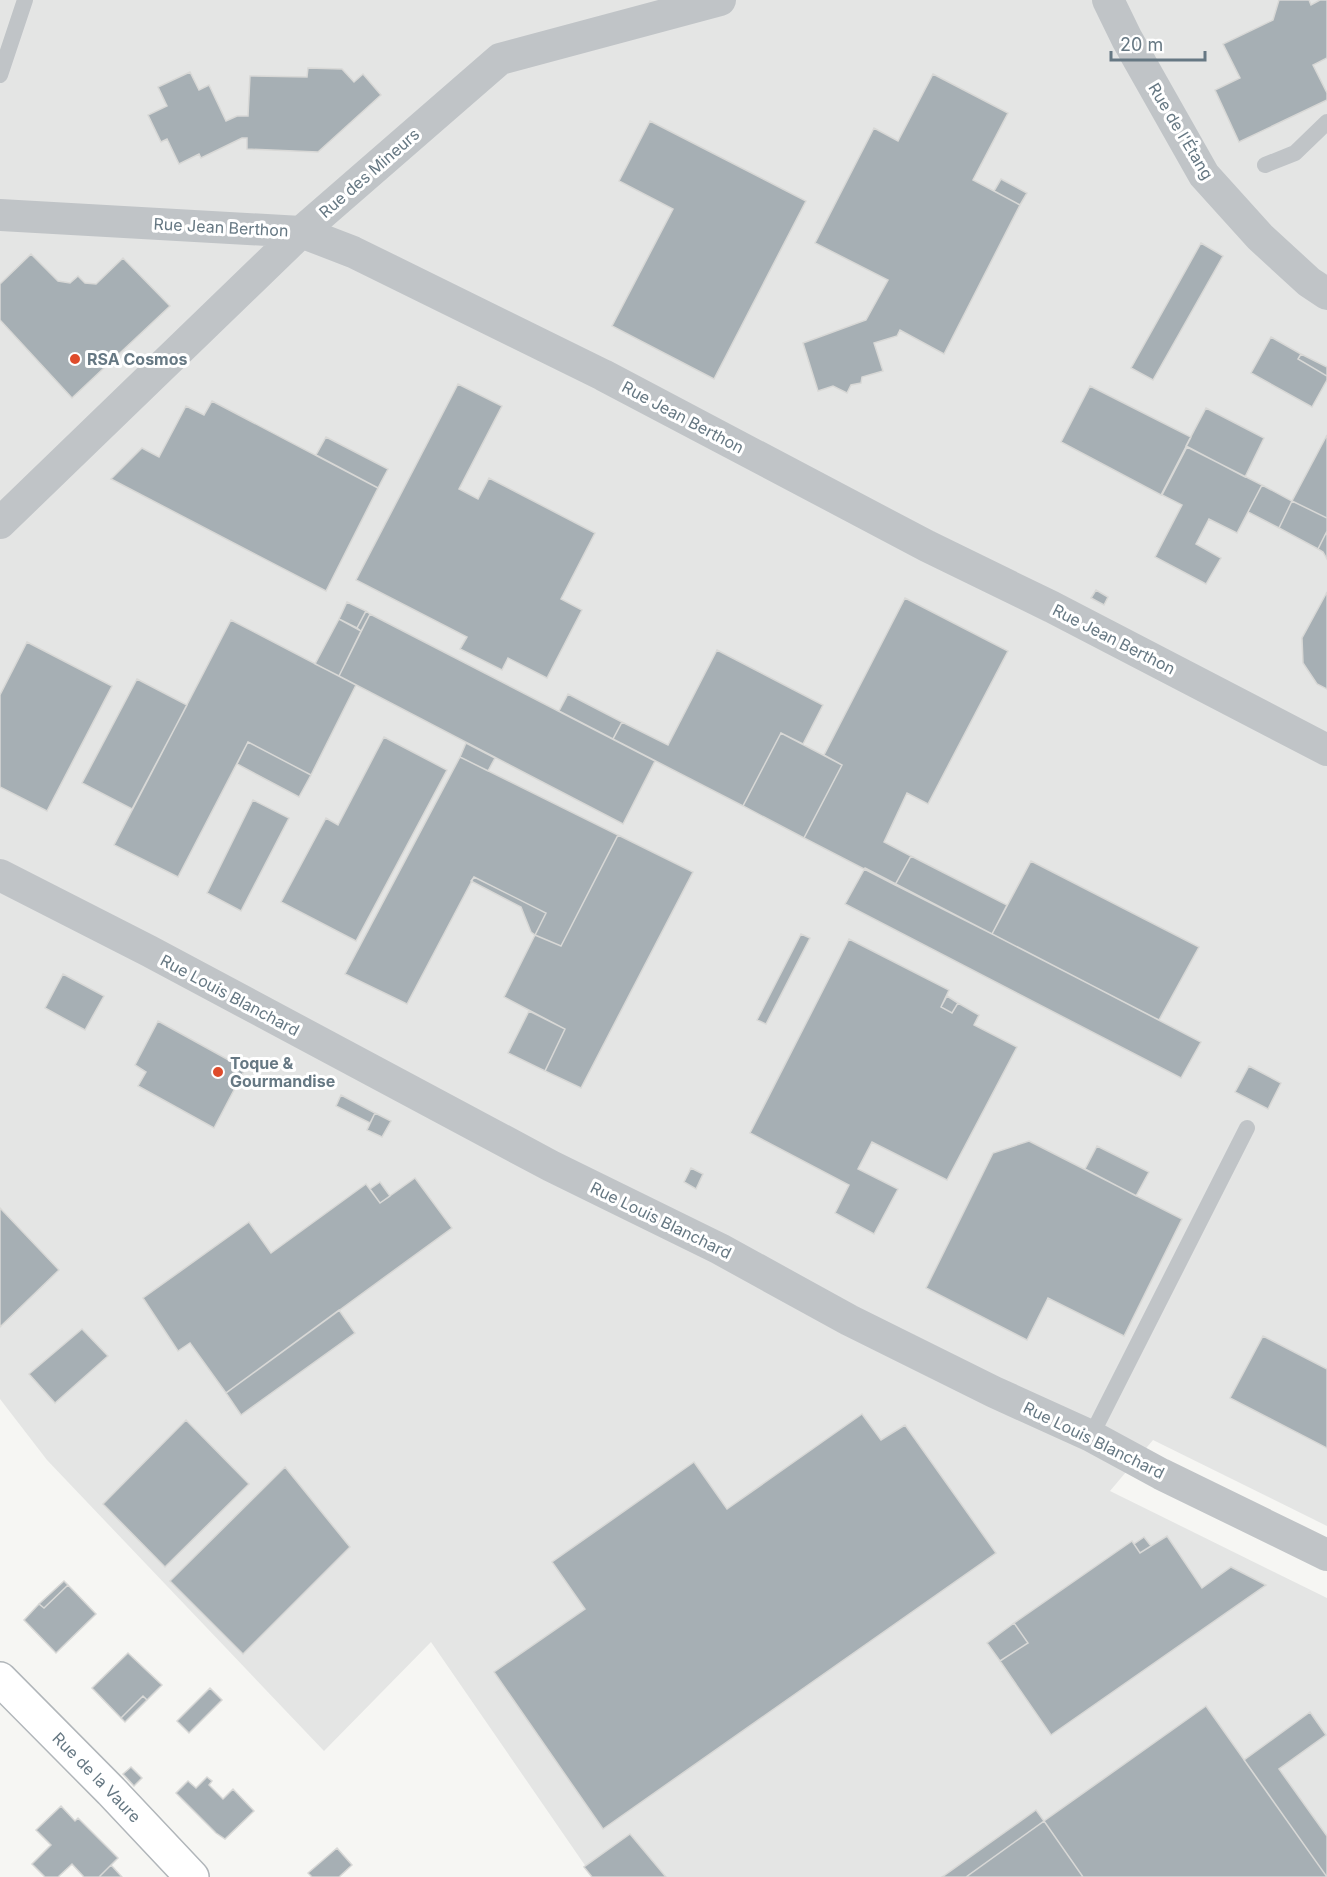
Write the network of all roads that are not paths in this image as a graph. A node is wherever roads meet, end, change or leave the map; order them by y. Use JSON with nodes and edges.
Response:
{"nodes":[{"id":1,"x":26,"y":0,"type":"edge"},
{"id":2,"x":1108,"y":0,"type":"edge"},
{"id":3,"x":715,"y":1,"type":"edge"},
{"id":4,"x":0,"y":75,"type":"edge"},
{"id":5,"x":1327,"y":122,"type":"edge"},
{"id":6,"x":1265,"y":165,"type":"dead end"},
{"id":7,"x":0,"y":215,"type":"edge"},
{"id":8,"x":301,"y":232,"type":"junction"},
{"id":9,"x":1327,"y":294,"type":"edge"},
{"id":10,"x":0,"y":523,"type":"edge"},
{"id":11,"x":1327,"y":750,"type":"edge"},
{"id":12,"x":0,"y":875,"type":"edge"},
{"id":13,"x":1247,"y":1128,"type":"dead end"},
{"id":14,"x":1091,"y":1436,"type":"junction"},
{"id":15,"x":1327,"y":1555,"type":"edge"},
{"id":16,"x":0,"y":1679,"type":"edge"},
{"id":17,"x":192,"y":1877,"type":"edge"}],
"edges":[{"from":1,"to":4,"type":"lane"},
{"from":2,"to":9,"type":"street","name":"Rue de l'Étang"},
{"from":3,"to":8,"type":"street","name":"Rue des Mineurs"},
{"from":5,"to":6,"type":"lane"},
{"from":7,"to":8,"type":"street","name":"Rue Jean Berthon"},
{"from":8,"to":10,"type":"street","name":"Rue des Mineurs"},
{"from":8,"to":11,"type":"street","name":"Rue Jean Berthon"},
{"from":12,"to":14,"type":"street","name":"Rue Louis Blanchard"},
{"from":13,"to":14,"type":"lane"},
{"from":14,"to":15,"type":"street","name":"Rue Louis Blanchard"},
{"from":16,"to":17,"type":"main road","name":"Rue de la Vaure"}]}
